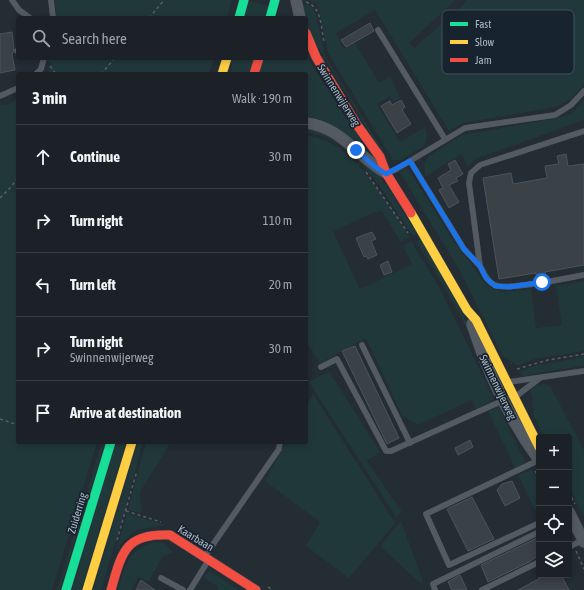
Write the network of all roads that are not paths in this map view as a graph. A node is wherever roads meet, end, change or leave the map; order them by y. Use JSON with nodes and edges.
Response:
{"nodes":[{"id":1,"x":12,"y":0,"type":"edge"},
{"id":2,"x":51,"y":0,"type":"edge"},
{"id":3,"x":244,"y":0,"type":"edge"},
{"id":4,"x":275,"y":0,"type":"edge"},
{"id":5,"x":296,"y":0,"type":"edge"},
{"id":6,"x":27,"y":16,"type":"edge"},
{"id":7,"x":53,"y":16,"type":"edge"},
{"id":8,"x":240,"y":16,"type":"edge"},
{"id":9,"x":271,"y":16,"type":"edge"},
{"id":10,"x":300,"y":16,"type":"edge"},
{"id":11,"x":378,"y":30,"type":"dead end"},
{"id":12,"x":308,"y":38,"type":"edge"},
{"id":13,"x":308,"y":48,"type":"edge"},
{"id":14,"x":316,"y":57,"type":"junction"},
{"id":15,"x":44,"y":60,"type":"edge"},
{"id":16,"x":258,"y":60,"type":"edge"},
{"id":17,"x":38,"y":72,"type":"edge"},
{"id":18,"x":255,"y":72,"type":"edge"},
{"id":19,"x":16,"y":89,"type":"edge"},
{"id":20,"x":584,"y":91,"type":"edge"},
{"id":21,"x":0,"y":96,"type":"edge"},
{"id":22,"x":308,"y":124,"type":"edge"},
{"id":23,"x":584,"y":131,"type":"edge"},
{"id":24,"x":445,"y":139,"type":"junction"},
{"id":25,"x":410,"y":161,"type":"junction"},
{"id":26,"x":386,"y":174,"type":"junction"},
{"id":27,"x":480,"y":266,"type":"junction"},
{"id":28,"x":584,"y":275,"type":"edge"},
{"id":29,"x":467,"y":310,"type":"joint"},
{"id":30,"x":362,"y":345,"type":"dead end"},
{"id":31,"x":320,"y":367,"type":"dead end"},
{"id":32,"x":584,"y":371,"type":"edge"},
{"id":33,"x":540,"y":378,"type":"junction"},
{"id":34,"x":503,"y":385,"type":"junction"},
{"id":35,"x":508,"y":399,"type":"junction"},
{"id":36,"x":536,"y":442,"type":"edge"},
{"id":37,"x":410,"y":443,"type":"junction"},
{"id":38,"x":110,"y":444,"type":"edge"},
{"id":39,"x":131,"y":444,"type":"edge"},
{"id":40,"x":280,"y":444,"type":"edge"},
{"id":41,"x":536,"y":461,"type":"edge"},
{"id":42,"x":536,"y":524,"type":"edge"},
{"id":43,"x":572,"y":524,"type":"edge"},
{"id":44,"x":536,"y":533,"type":"edge"},
{"id":45,"x":577,"y":543,"type":"edge"},
{"id":46,"x":206,"y":558,"type":"junction"},
{"id":47,"x":536,"y":563,"type":"edge"},
{"id":48,"x":161,"y":578,"type":"dead end"},
{"id":49,"x":66,"y":590,"type":"edge"},
{"id":50,"x":87,"y":590,"type":"edge"},
{"id":51,"x":111,"y":590,"type":"edge"},
{"id":52,"x":183,"y":590,"type":"edge"},
{"id":53,"x":190,"y":590,"type":"edge"},
{"id":54,"x":256,"y":590,"type":"edge"},
{"id":55,"x":435,"y":590,"type":"edge"},
{"id":56,"x":482,"y":590,"type":"edge"}],
"edges":[{"from":1,"to":6,"type":"lane"},
{"from":2,"to":7,"type":"lane"},
{"from":3,"to":8,"type":"street"},
{"from":4,"to":9,"type":"street"},
{"from":5,"to":10,"type":"street"},
{"from":11,"to":24,"type":"lane"},
{"from":12,"to":14,"type":"street","name":"Swinnenwijerweg"},
{"from":13,"to":14,"type":"street","name":"Swinnenwijerweg"},
{"from":14,"to":26,"type":"street","name":"Swinnenwijerweg"},
{"from":15,"to":17,"type":"lane"},
{"from":16,"to":18,"type":"street"},
{"from":19,"to":21,"type":"lane"},
{"from":20,"to":24,"type":"lane"},
{"from":22,"to":26,"type":"street","name":"Swinnenwijerweg"},
{"from":23,"to":27,"type":"lane"},
{"from":24,"to":25,"type":"lane"},
{"from":25,"to":26,"type":"lane"},
{"from":25,"to":27,"type":"lane"},
{"from":26,"to":29,"type":"street","name":"Swinnenwijerweg"},
{"from":27,"to":28,"type":"lane"},
{"from":29,"to":34,"type":"street","name":"Swinnenwijerweg"},
{"from":30,"to":37,"type":"lane"},
{"from":31,"to":37,"type":"lane"},
{"from":32,"to":33,"type":"lane"},
{"from":33,"to":34,"type":"lane"},
{"from":33,"to":35,"type":"lane"},
{"from":34,"to":35,"type":"street","name":"Swinnenwijerweg"},
{"from":35,"to":36,"type":"street","name":"Swinnenwijerweg"},
{"from":35,"to":37,"type":"lane"},
{"from":35,"to":41,"type":"street","name":"Swinnenwijerweg"},
{"from":38,"to":49,"type":"street","name":"Zuiderring"},
{"from":39,"to":50,"type":"street"},
{"from":40,"to":46,"type":"lane"},
{"from":41,"to":42,"type":"lane"},
{"from":43,"to":45,"type":"street"},
{"from":44,"to":55,"type":"lane"},
{"from":46,"to":51,"type":"street","name":"Kaarbaan"},
{"from":46,"to":53,"type":"lane"},
{"from":46,"to":54,"type":"street","name":"Kaarbaan"},
{"from":47,"to":56,"type":"lane"},
{"from":48,"to":52,"type":"lane"}]}
